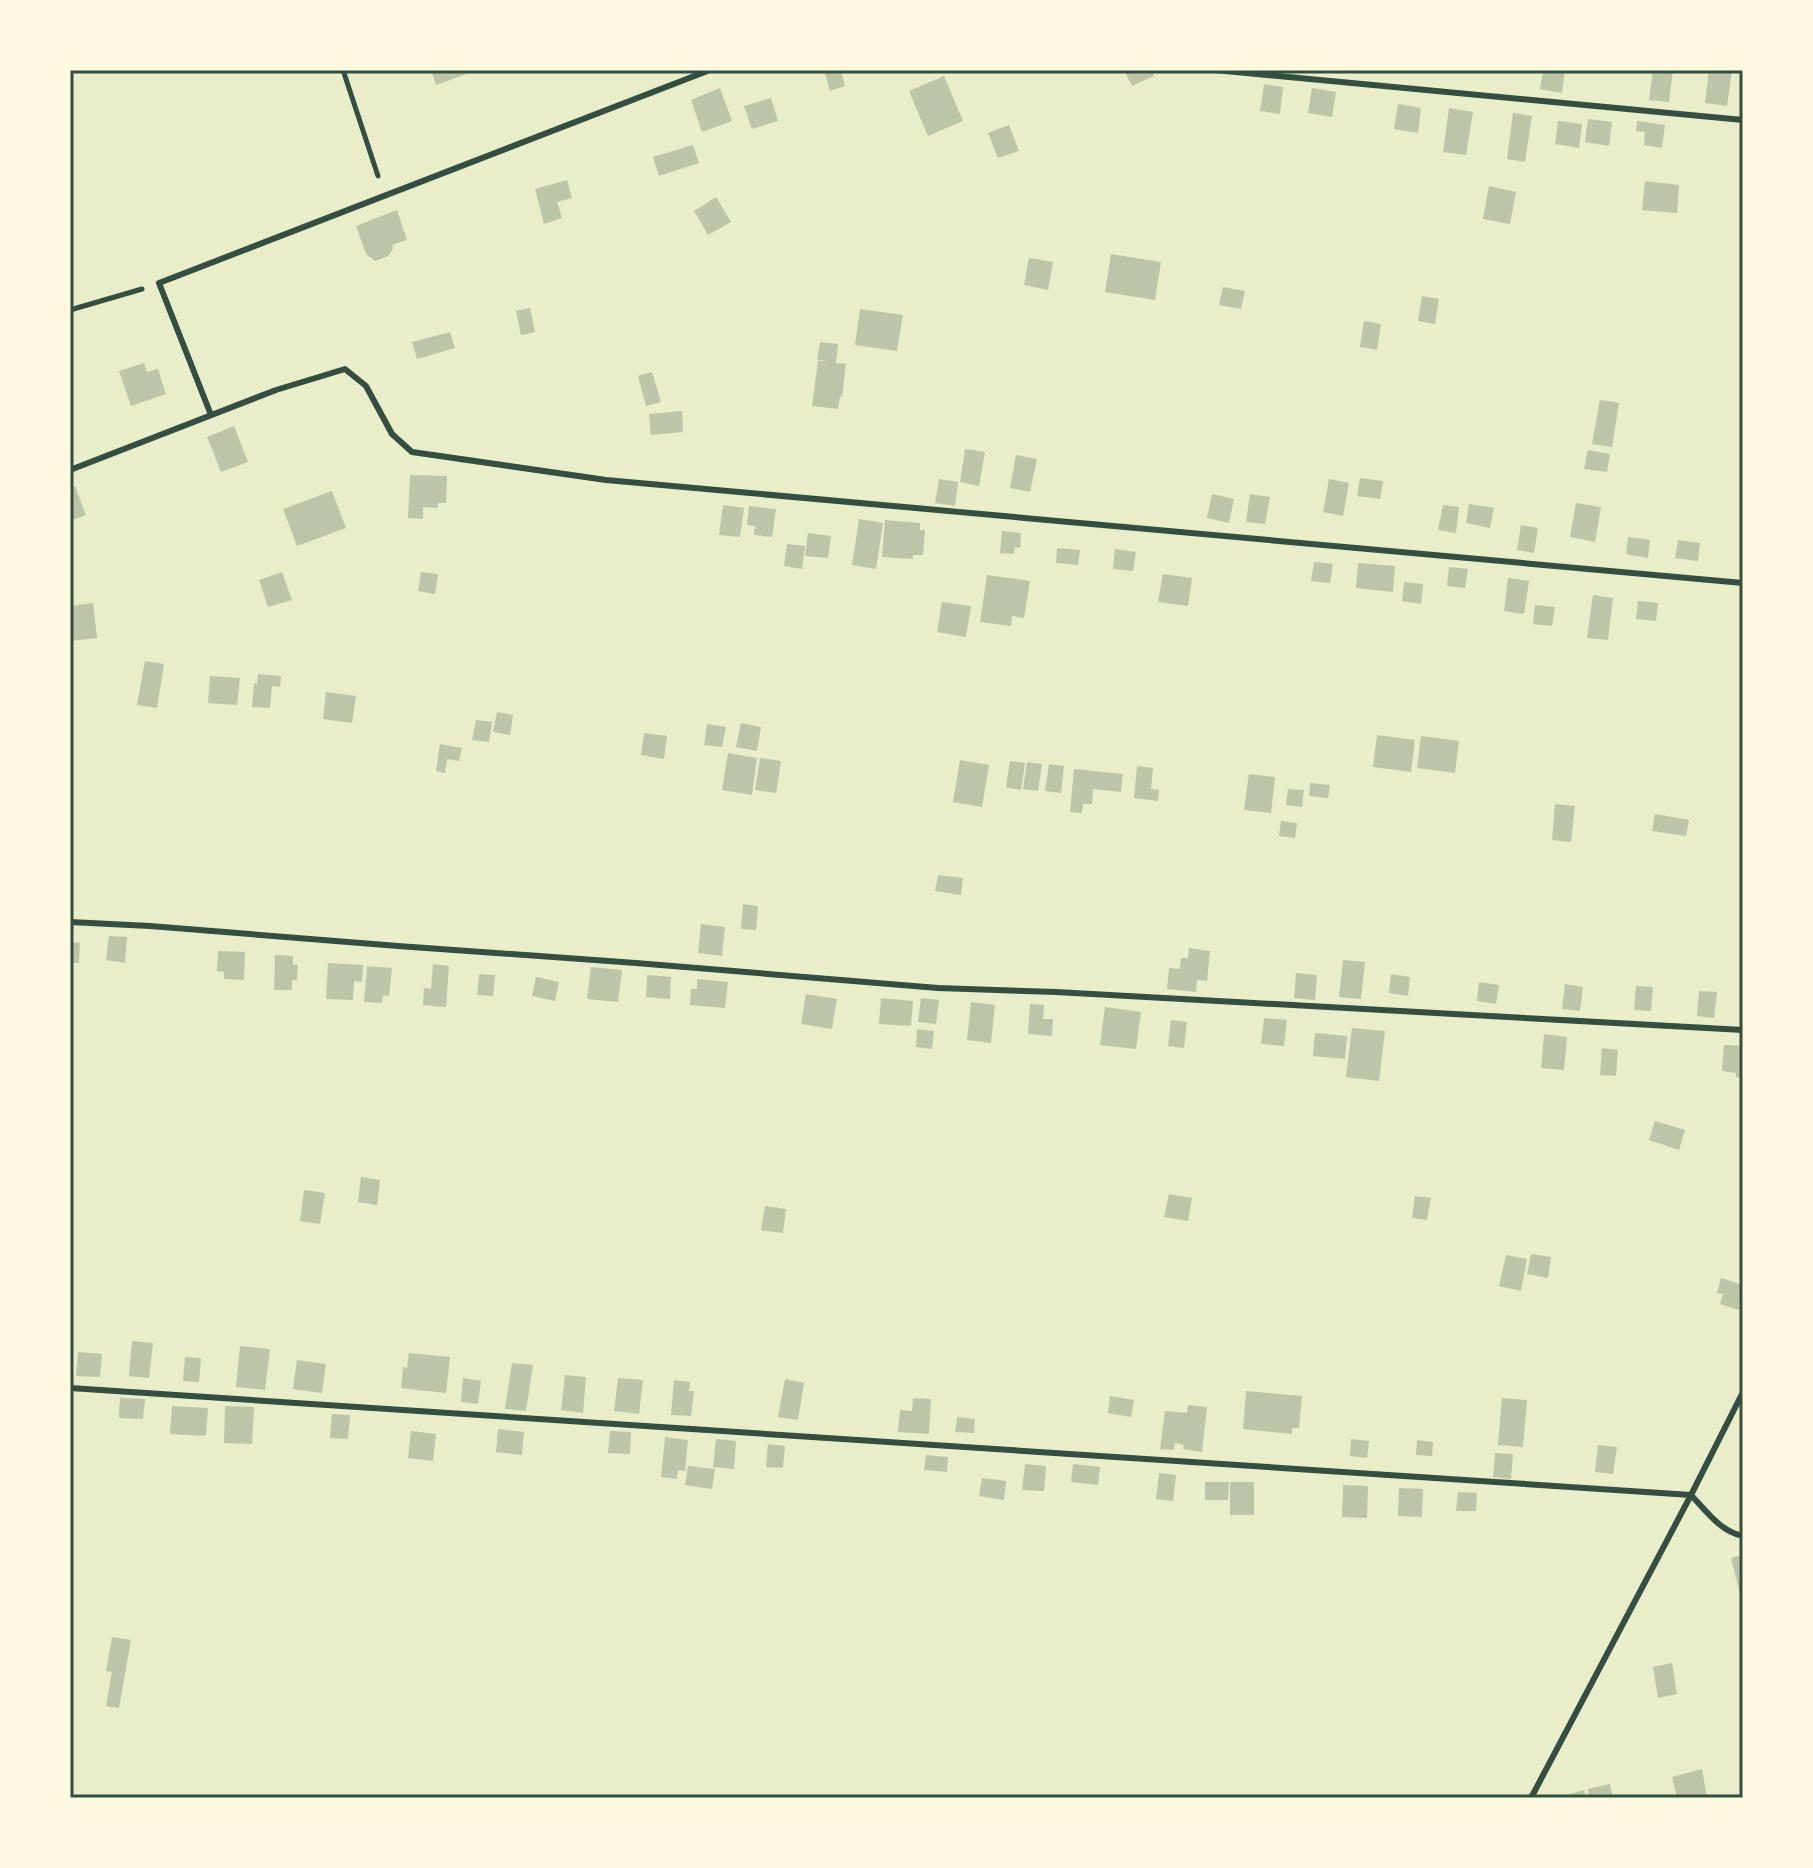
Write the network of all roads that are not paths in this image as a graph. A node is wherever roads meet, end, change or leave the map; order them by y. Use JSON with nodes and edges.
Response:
{"nodes":[{"id":1,"x":710,"y":70,"type":"edge"},
{"id":2,"x":1215,"y":70,"type":"edge"},
{"id":3,"x":1743,"y":120,"type":"edge"},
{"id":4,"x":211,"y":415,"type":"junction"},
{"id":5,"x":70,"y":470,"type":"edge"},
{"id":6,"x":1743,"y":583,"type":"edge"},
{"id":7,"x":70,"y":922,"type":"edge"},
{"id":8,"x":1743,"y":1030,"type":"edge"},
{"id":9,"x":70,"y":1388,"type":"edge"},
{"id":10,"x":1743,"y":1392,"type":"edge"},
{"id":11,"x":1691,"y":1495,"type":"junction"},
{"id":12,"x":1743,"y":1536,"type":"edge"},
{"id":13,"x":1531,"y":1798,"type":"edge"}],
"edges":[{"from":1,"to":4,"type":"lane"},
{"from":2,"to":3,"type":"lane"},
{"from":4,"to":5,"type":"lane"},
{"from":4,"to":6,"type":"lane"},
{"from":7,"to":8,"type":"lane"},
{"from":9,"to":11,"type":"lane"},
{"from":10,"to":11,"type":"lane"},
{"from":11,"to":12,"type":"lane"},
{"from":11,"to":13,"type":"lane"}]}
